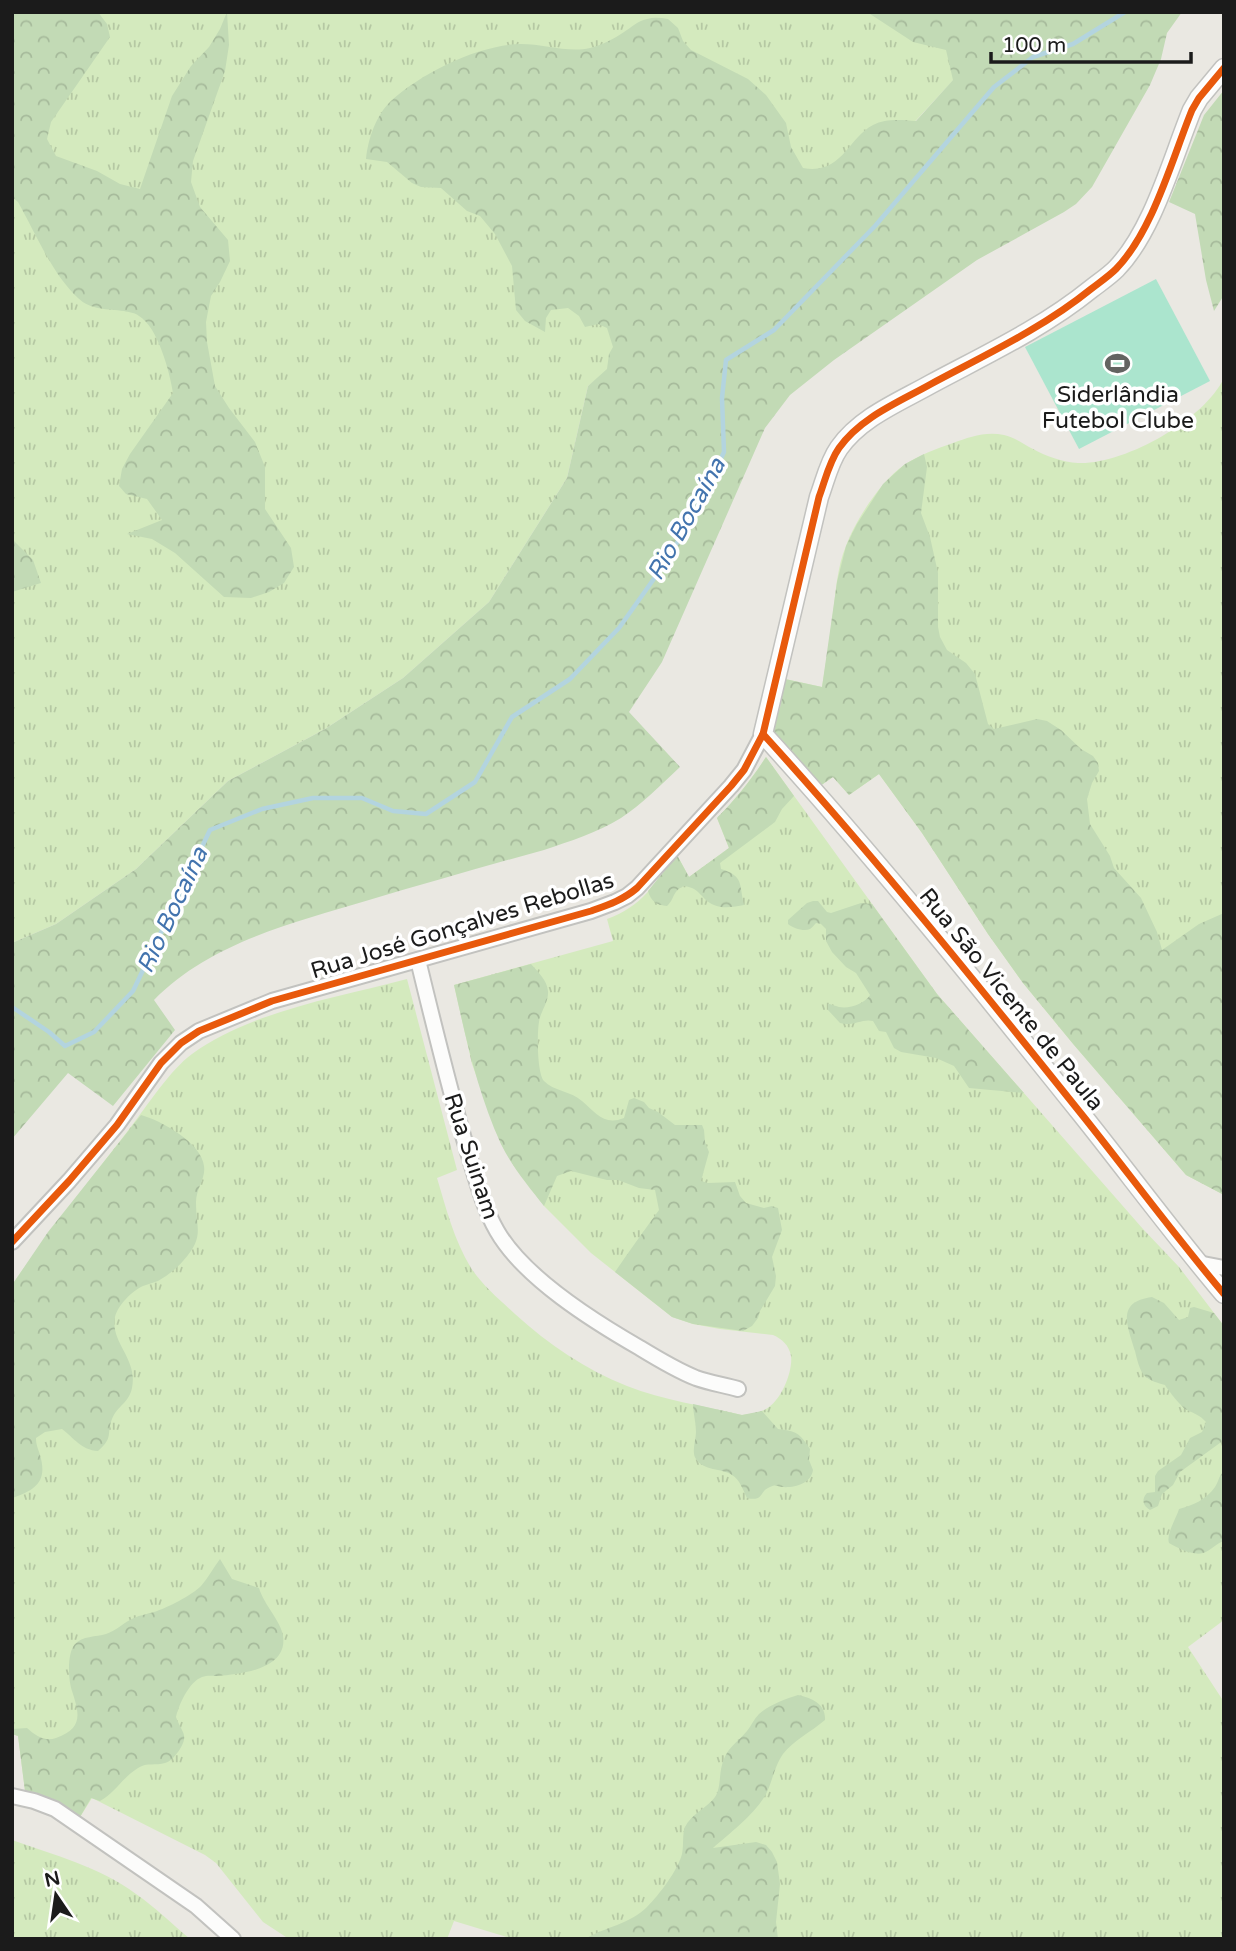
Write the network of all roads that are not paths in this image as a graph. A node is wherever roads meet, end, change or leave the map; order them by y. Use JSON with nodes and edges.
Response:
{"nodes":[{"id":1,"x":1224,"y":68,"type":"edge"},
{"id":2,"x":764,"y":734,"type":"junction"},
{"id":3,"x":418,"y":960,"type":"junction"},
{"id":4,"x":12,"y":1242,"type":"edge"},
{"id":5,"x":1198,"y":1263,"type":"junction"},
{"id":6,"x":1224,"y":1268,"type":"edge"},
{"id":7,"x":1224,"y":1294,"type":"edge"},
{"id":8,"x":738,"y":1389,"type":"dead end"},
{"id":9,"x":12,"y":1796,"type":"edge"},
{"id":10,"x":233,"y":1939,"type":"edge"}],
"edges":[{"from":1,"to":2,"type":"street","name":"Rua José Gonçalves Rebollas"},
{"from":2,"to":3,"type":"street","name":"Rua José Gonçalves Rebollas"},
{"from":2,"to":5,"type":"street","name":"Rua São Vicente de Paula"},
{"from":3,"to":4,"type":"street","name":"Rua José Gonçalves Rebollas"},
{"from":3,"to":8,"type":"street","name":"Rua Suinam"},
{"from":5,"to":6,"type":"street"},
{"from":5,"to":7,"type":"street","name":"Rua São Vicente de Paula"},
{"from":9,"to":10,"type":"street"}]}
